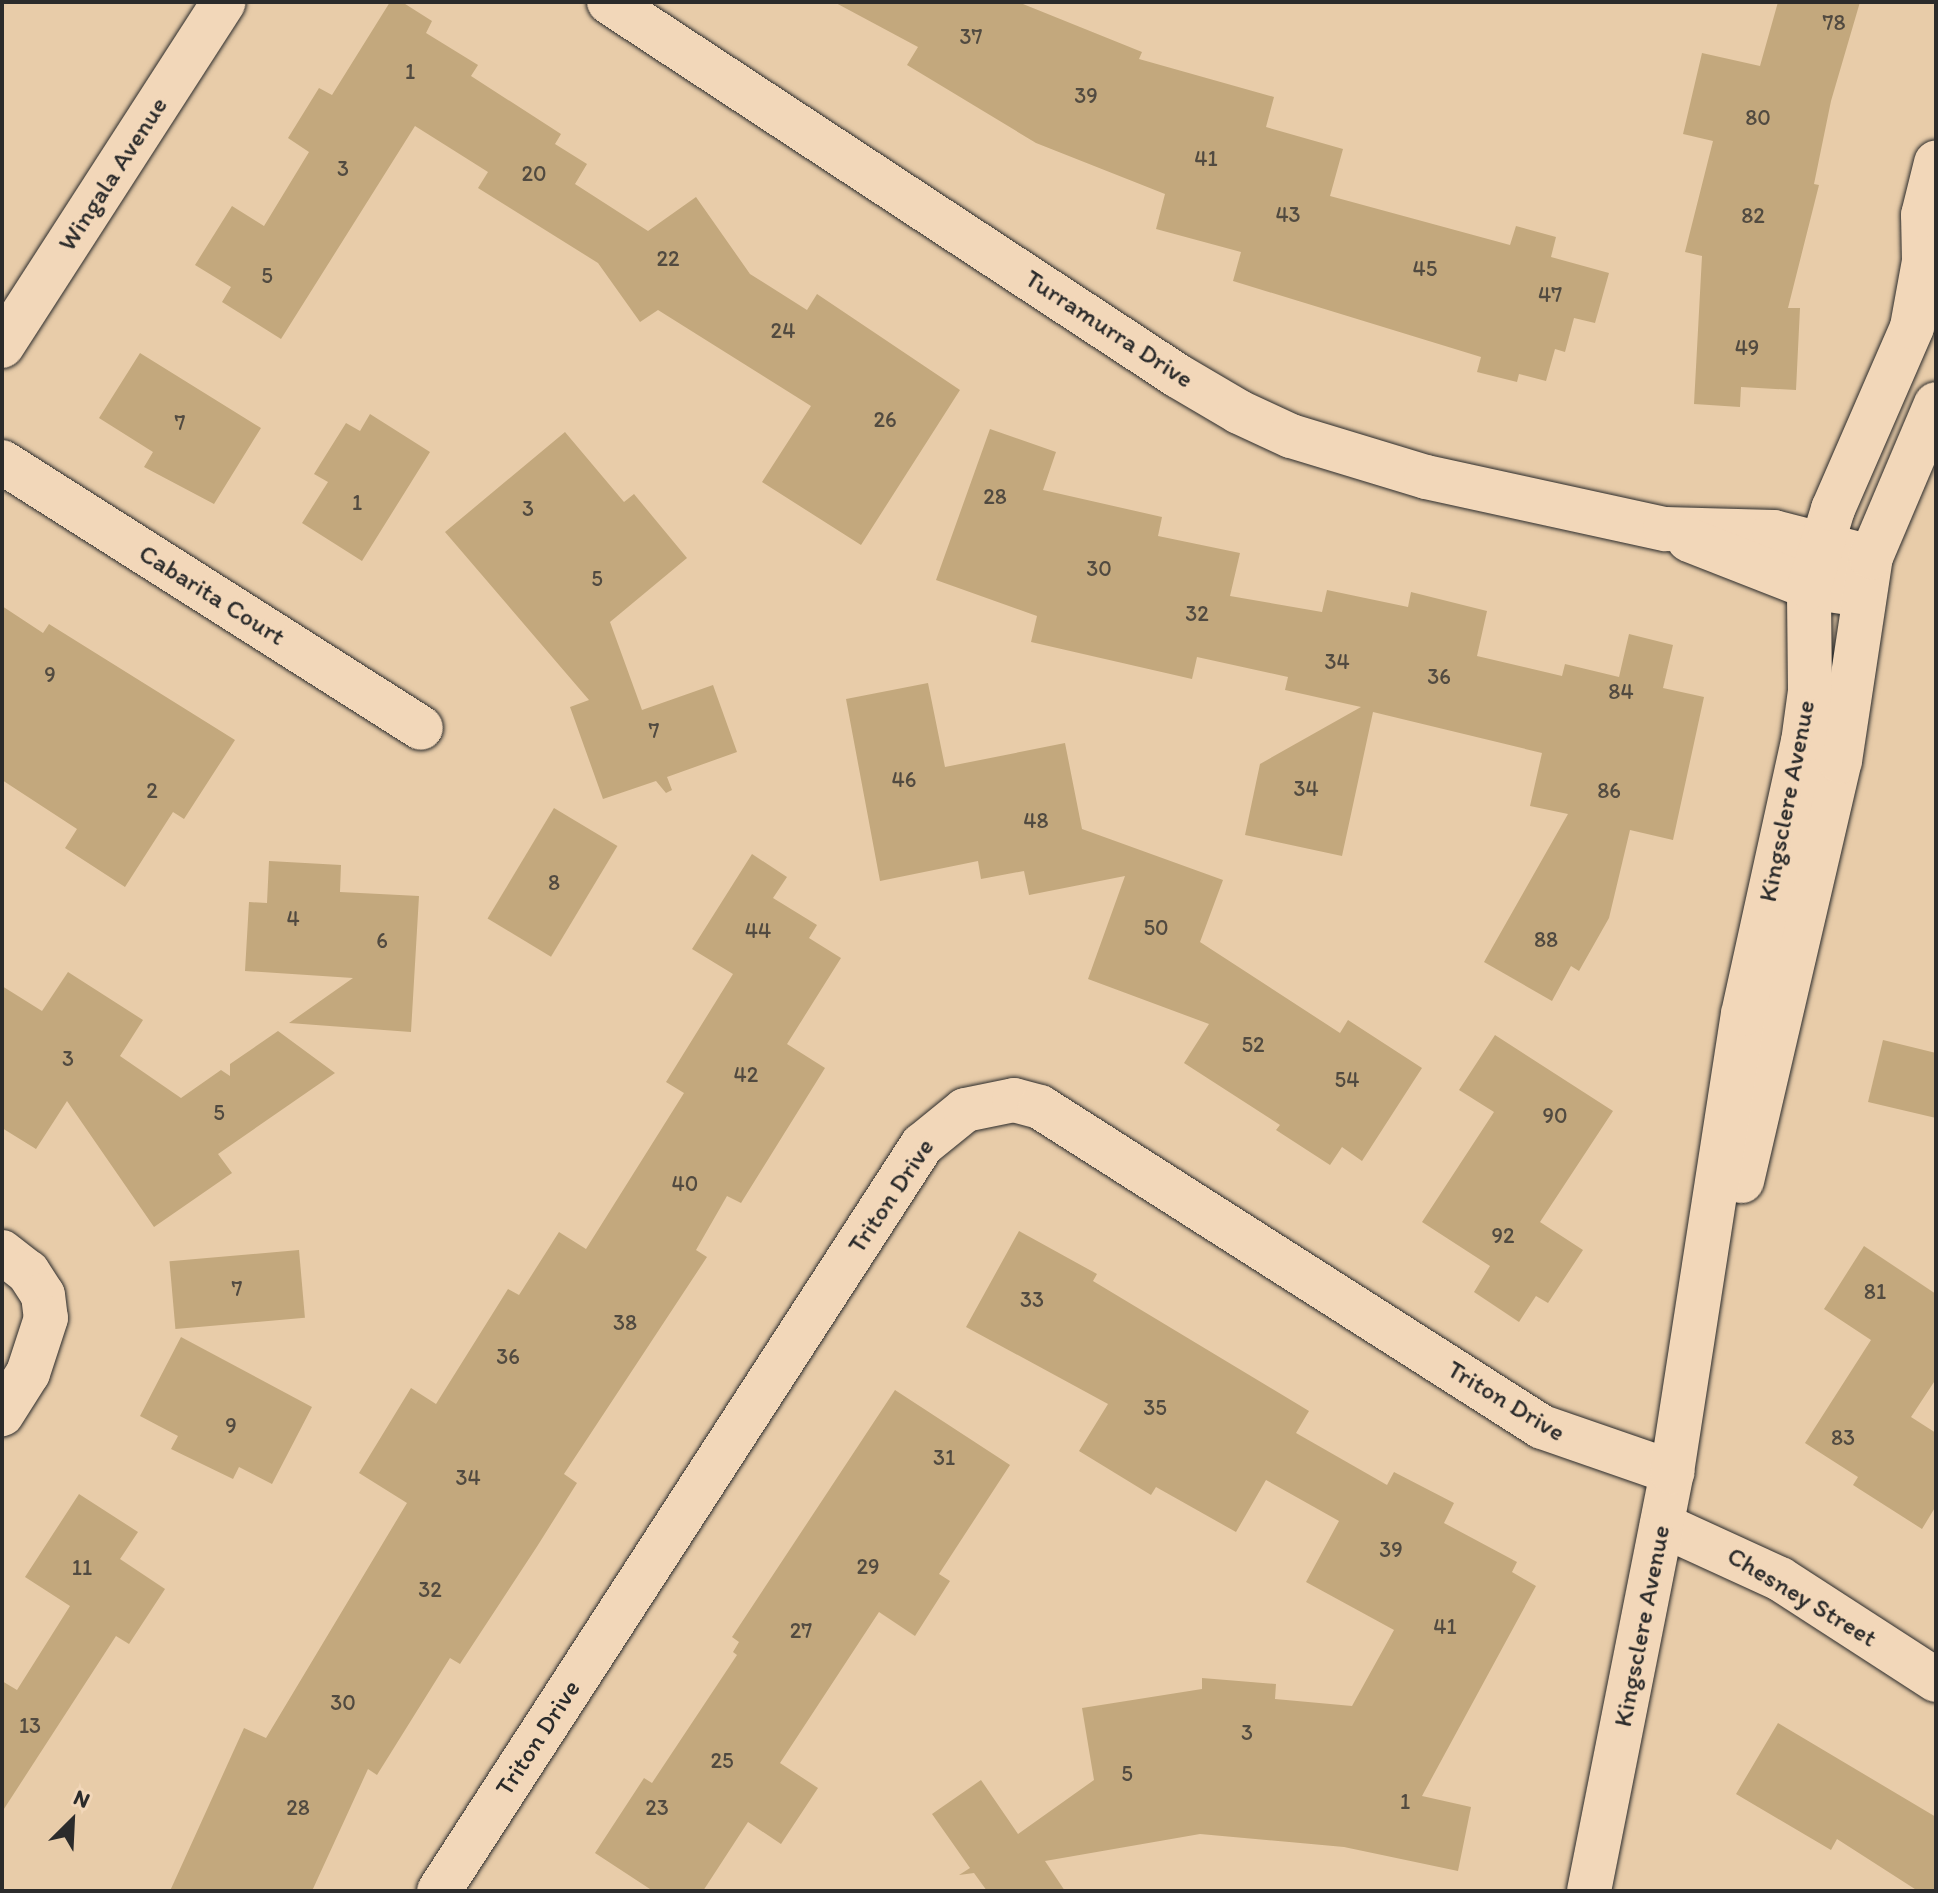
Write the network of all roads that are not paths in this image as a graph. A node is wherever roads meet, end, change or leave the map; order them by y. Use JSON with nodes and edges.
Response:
{"nodes":[{"id":1,"x":224,"y":2,"type":"edge"},
{"id":2,"x":609,"y":2,"type":"edge"},
{"id":3,"x":1936,"y":163,"type":"edge"},
{"id":4,"x":1926,"y":314,"type":"edge"},
{"id":5,"x":2,"y":346,"type":"edge"},
{"id":6,"x":1936,"y":404,"type":"edge"},
{"id":7,"x":2,"y":462,"type":"edge"},
{"id":8,"x":1665,"y":529,"type":"junction"},
{"id":9,"x":1822,"y":545,"type":"junction"},
{"id":10,"x":1866,"y":576,"type":"junction"},
{"id":11,"x":1809,"y":587,"type":"junction"},
{"id":12,"x":421,"y":728,"type":"dead end"},
{"id":13,"x":2,"y":1252,"type":"edge"},
{"id":14,"x":1691,"y":1360,"type":"junction"},
{"id":15,"x":2,"y":1414,"type":"edge"},
{"id":16,"x":1672,"y":1472,"type":"junction"},
{"id":17,"x":1662,"y":1525,"type":"junction"},
{"id":18,"x":1936,"y":1680,"type":"edge"},
{"id":19,"x":439,"y":1891,"type":"edge"},
{"id":20,"x":1589,"y":1891,"type":"edge"}],
"edges":[{"from":1,"to":5,"type":"street","name":"Wingala Avenue"},
{"from":2,"to":8,"type":"street","name":"Turramurra Drive"},
{"from":3,"to":4,"type":"street","name":"Kingsclere Avenue"},
{"from":4,"to":9,"type":"street","name":"Kingsclere Avenue"},
{"from":6,"to":10,"type":"street","name":"Kingsclere Avenue"},
{"from":7,"to":12,"type":"street","name":"Cabarita Court"},
{"from":8,"to":9,"type":"street","name":"Turramurra Drive"},
{"from":8,"to":11,"type":"street","name":"Turramurra Drive"},
{"from":9,"to":10,"type":"street","name":"Turramurra Drive"},
{"from":9,"to":11,"type":"street","name":"Kingsclere Avenue"},
{"from":10,"to":11,"type":"street","name":"Turramurra Drive"},
{"from":10,"to":14,"type":"street","name":"Kingsclere Avenue"},
{"from":11,"to":14,"type":"street","name":"Kingsclere Avenue"},
{"from":13,"to":15,"type":"street"},
{"from":14,"to":16,"type":"street","name":"Kingsclere Avenue"},
{"from":16,"to":17,"type":"street","name":"Kingsclere Avenue"},
{"from":16,"to":19,"type":"street","name":"Triton Drive"},
{"from":17,"to":18,"type":"street","name":"Chesney Street"},
{"from":17,"to":20,"type":"street","name":"Kingsclere Avenue"}]}
